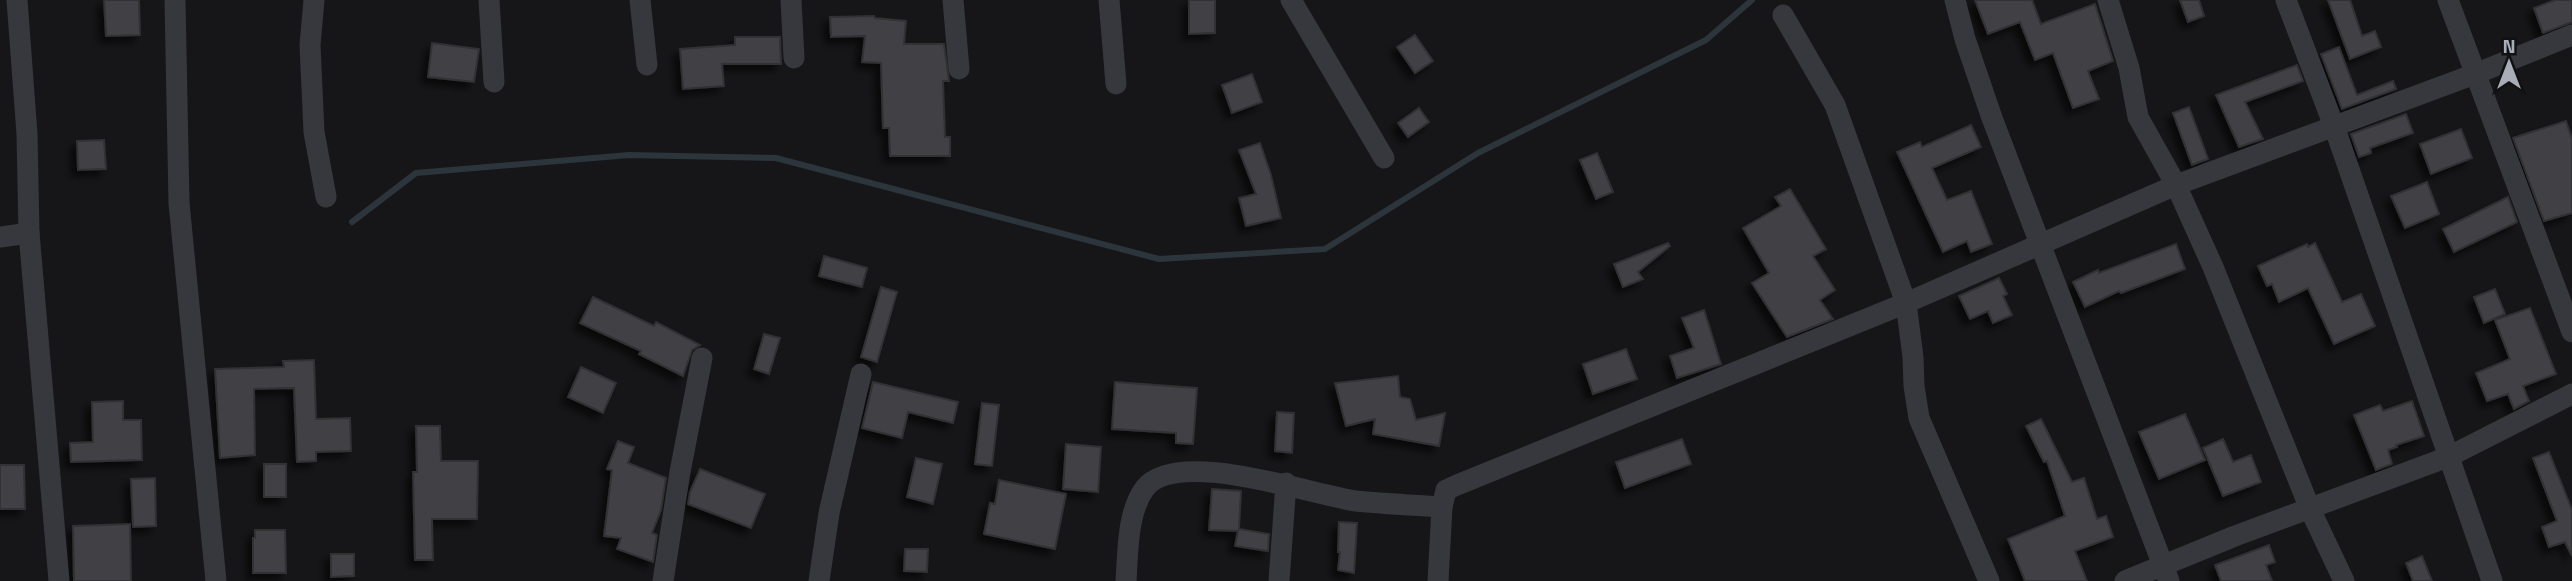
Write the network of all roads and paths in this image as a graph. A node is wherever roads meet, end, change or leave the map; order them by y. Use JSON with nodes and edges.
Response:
{"nodes":[{"id":1,"x":17,"y":0,"type":"edge"},
{"id":2,"x":175,"y":0,"type":"edge"},
{"id":3,"x":314,"y":0,"type":"edge"},
{"id":4,"x":489,"y":0,"type":"edge"},
{"id":5,"x":640,"y":0,"type":"edge"},
{"id":6,"x":791,"y":0,"type":"edge"},
{"id":7,"x":953,"y":0,"type":"edge"},
{"id":8,"x":1109,"y":0,"type":"edge"},
{"id":9,"x":1291,"y":0,"type":"edge"},
{"id":10,"x":1955,"y":0,"type":"edge"},
{"id":11,"x":2108,"y":0,"type":"edge"},
{"id":12,"x":2286,"y":0,"type":"edge"},
{"id":13,"x":2448,"y":0,"type":"edge"},
{"id":14,"x":1783,"y":15,"type":"dead end"},
{"id":15,"x":2572,"y":35,"type":"edge"},
{"id":16,"x":794,"y":58,"type":"dead end"},
{"id":17,"x":647,"y":65,"type":"dead end"},
{"id":18,"x":959,"y":69,"type":"dead end"},
{"id":19,"x":2475,"y":75,"type":"junction"},
{"id":20,"x":494,"y":82,"type":"dead end"},
{"id":21,"x":1116,"y":84,"type":"dead end"},
{"id":22,"x":2334,"y":126,"type":"junction"},
{"id":23,"x":1384,"y":158,"type":"dead end"},
{"id":24,"x":2176,"y":185,"type":"junction"},
{"id":25,"x":326,"y":197,"type":"dead end"},
{"id":26,"x":29,"y":233,"type":"junction"},
{"id":27,"x":0,"y":237,"type":"edge"},
{"id":28,"x":2040,"y":243,"type":"junction"},
{"id":29,"x":1906,"y":303,"type":"junction"},
{"id":30,"x":2572,"y":332,"type":"edge"},
{"id":31,"x":702,"y":358,"type":"dead end"},
{"id":32,"x":861,"y":374,"type":"dead end"},
{"id":33,"x":2572,"y":394,"type":"edge"},
{"id":34,"x":2448,"y":457,"type":"junction"},
{"id":35,"x":1286,"y":483,"type":"junction"},
{"id":36,"x":1442,"y":507,"type":"junction"},
{"id":37,"x":2310,"y":509,"type":"junction"},
{"id":38,"x":2166,"y":573,"type":"edge"},
{"id":39,"x":59,"y":581,"type":"edge"},
{"id":40,"x":216,"y":581,"type":"edge"},
{"id":41,"x":663,"y":581,"type":"edge"},
{"id":42,"x":819,"y":581,"type":"edge"},
{"id":43,"x":1126,"y":581,"type":"edge"},
{"id":44,"x":1279,"y":581,"type":"edge"},
{"id":45,"x":1438,"y":581,"type":"edge"},
{"id":46,"x":1989,"y":581,"type":"edge"},
{"id":47,"x":2124,"y":581,"type":"edge"},
{"id":48,"x":2344,"y":581,"type":"edge"},
{"id":49,"x":2492,"y":581,"type":"edge"}],
"edges":[{"from":1,"to":26,"type":"street"},
{"from":2,"to":40,"type":"street"},
{"from":3,"to":25,"type":"street"},
{"from":4,"to":20,"type":"street"},
{"from":5,"to":17,"type":"street"},
{"from":6,"to":16,"type":"street"},
{"from":7,"to":18,"type":"street"},
{"from":8,"to":21,"type":"street"},
{"from":9,"to":23,"type":"street"},
{"from":10,"to":28,"type":"street"},
{"from":11,"to":24,"type":"street"},
{"from":12,"to":22,"type":"street"},
{"from":13,"to":19,"type":"street"},
{"from":14,"to":29,"type":"street"},
{"from":15,"to":19,"type":"street"},
{"from":19,"to":22,"type":"street"},
{"from":19,"to":30,"type":"street"},
{"from":22,"to":24,"type":"street"},
{"from":22,"to":34,"type":"street"},
{"from":24,"to":28,"type":"street"},
{"from":24,"to":37,"type":"street"},
{"from":26,"to":27,"type":"street"},
{"from":26,"to":39,"type":"street"},
{"from":28,"to":29,"type":"street"},
{"from":28,"to":38,"type":"street"},
{"from":29,"to":36,"type":"street"},
{"from":29,"to":46,"type":"street"},
{"from":31,"to":41,"type":"street"},
{"from":32,"to":42,"type":"street"},
{"from":33,"to":34,"type":"street"},
{"from":34,"to":37,"type":"street"},
{"from":34,"to":49,"type":"street"},
{"from":35,"to":36,"type":"street"},
{"from":35,"to":43,"type":"street"},
{"from":35,"to":44,"type":"street"},
{"from":36,"to":45,"type":"street"},
{"from":37,"to":38,"type":"street"},
{"from":37,"to":48,"type":"street"},
{"from":38,"to":47,"type":"street"}]}
